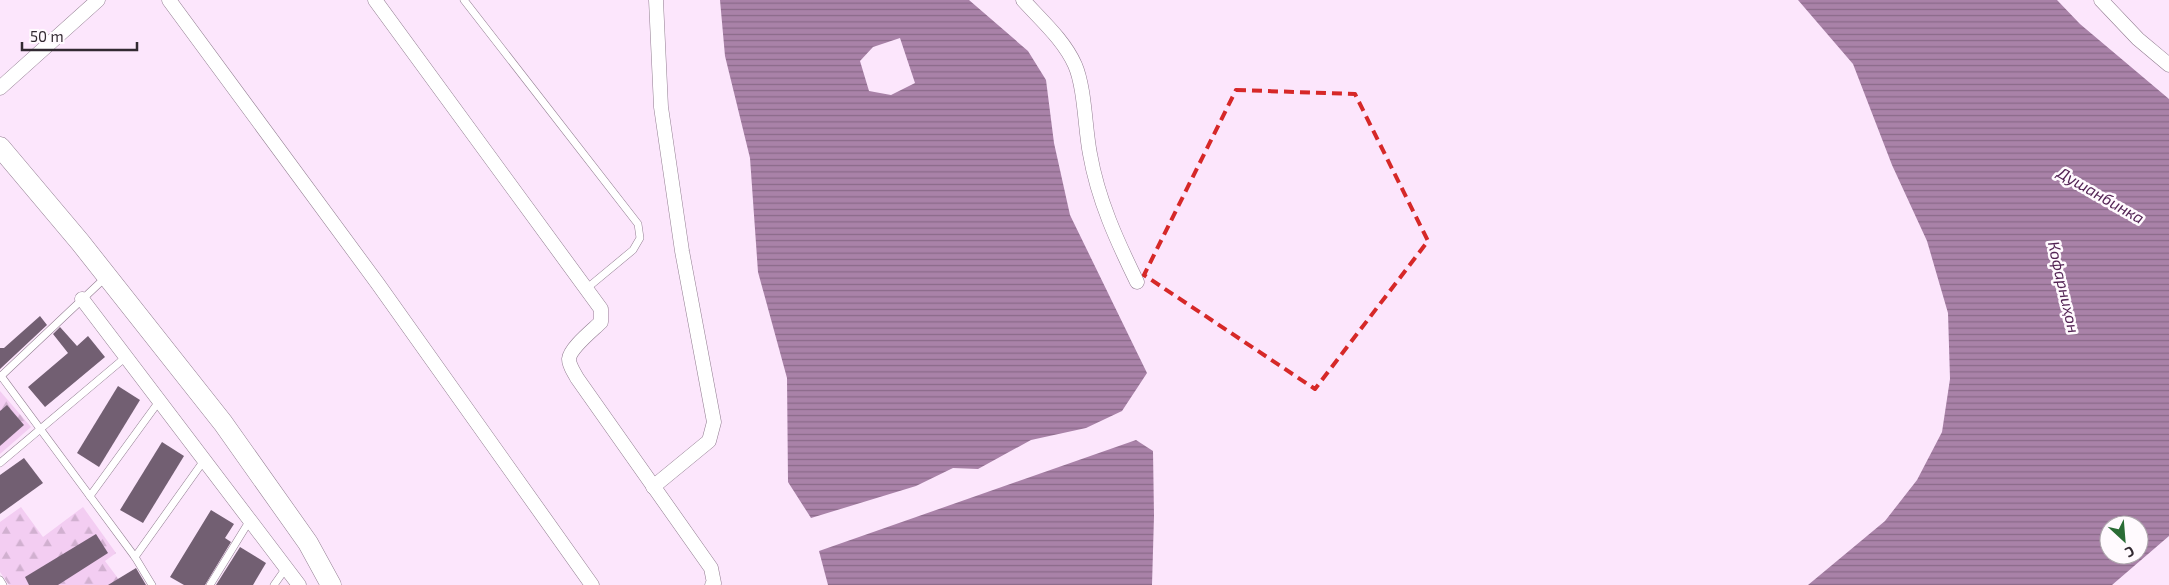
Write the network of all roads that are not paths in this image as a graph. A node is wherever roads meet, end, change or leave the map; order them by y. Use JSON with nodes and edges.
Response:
{"nodes":[{"id":1,"x":98,"y":0,"type":"edge"},
{"id":2,"x":169,"y":0,"type":"edge"},
{"id":3,"x":375,"y":0,"type":"edge"},
{"id":4,"x":464,"y":0,"type":"edge"},
{"id":5,"x":656,"y":0,"type":"edge"},
{"id":6,"x":1023,"y":0,"type":"edge"},
{"id":7,"x":2102,"y":0,"type":"edge"},
{"id":8,"x":2169,"y":64,"type":"edge"},
{"id":9,"x":0,"y":88,"type":"edge"},
{"id":10,"x":0,"y":147,"type":"edge"},
{"id":11,"x":106,"y":276,"type":"junction"},
{"id":12,"x":1137,"y":282,"type":"dead end"},
{"id":13,"x":586,"y":288,"type":"junction"},
{"id":14,"x":82,"y":299,"type":"junction"},
{"id":15,"x":127,"y":356,"type":"junction"},
{"id":16,"x":1,"y":377,"type":"edge"},
{"id":17,"x":160,"y":400,"type":"junction"},
{"id":18,"x":40,"y":428,"type":"junction"},
{"id":19,"x":205,"y":459,"type":"junction"},
{"id":20,"x":0,"y":463,"type":"edge"},
{"id":21,"x":653,"y":487,"type":"junction"},
{"id":22,"x":90,"y":496,"type":"junction"},
{"id":23,"x":250,"y":520,"type":"junction"},
{"id":24,"x":135,"y":557,"type":"junction"},
{"id":25,"x":286,"y":568,"type":"junction"},
{"id":26,"x":0,"y":580,"type":"edge"},
{"id":27,"x":3,"y":585,"type":"edge"},
{"id":28,"x":152,"y":585,"type":"edge"},
{"id":29,"x":210,"y":585,"type":"edge"},
{"id":30,"x":274,"y":585,"type":"edge"},
{"id":31,"x":299,"y":585,"type":"edge"},
{"id":32,"x":331,"y":585,"type":"edge"},
{"id":33,"x":592,"y":585,"type":"edge"},
{"id":34,"x":712,"y":585,"type":"edge"}],
"edges":[{"from":1,"to":9,"type":"street"},
{"from":2,"to":33,"type":"street"},
{"from":3,"to":13,"type":"street"},
{"from":4,"to":13,"type":"lane"},
{"from":5,"to":21,"type":"street"},
{"from":6,"to":12,"type":"street"},
{"from":7,"to":8,"type":"street"},
{"from":10,"to":11,"type":"main road"},
{"from":11,"to":14,"type":"lane"},
{"from":11,"to":32,"type":"main road"},
{"from":13,"to":21,"type":"street"},
{"from":14,"to":15,"type":"street"},
{"from":14,"to":16,"type":"lane"},
{"from":15,"to":17,"type":"street"},
{"from":15,"to":18,"type":"lane"},
{"from":16,"to":18,"type":"lane"},
{"from":17,"to":19,"type":"street"},
{"from":17,"to":22,"type":"lane"},
{"from":18,"to":20,"type":"lane"},
{"from":18,"to":22,"type":"lane"},
{"from":19,"to":23,"type":"street"},
{"from":19,"to":24,"type":"lane"},
{"from":21,"to":34,"type":"street"},
{"from":22,"to":24,"type":"lane"},
{"from":23,"to":25,"type":"street"},
{"from":23,"to":29,"type":"lane"},
{"from":24,"to":28,"type":"lane"},
{"from":25,"to":30,"type":"lane"},
{"from":25,"to":31,"type":"street"},
{"from":26,"to":27,"type":"lane"}]}
